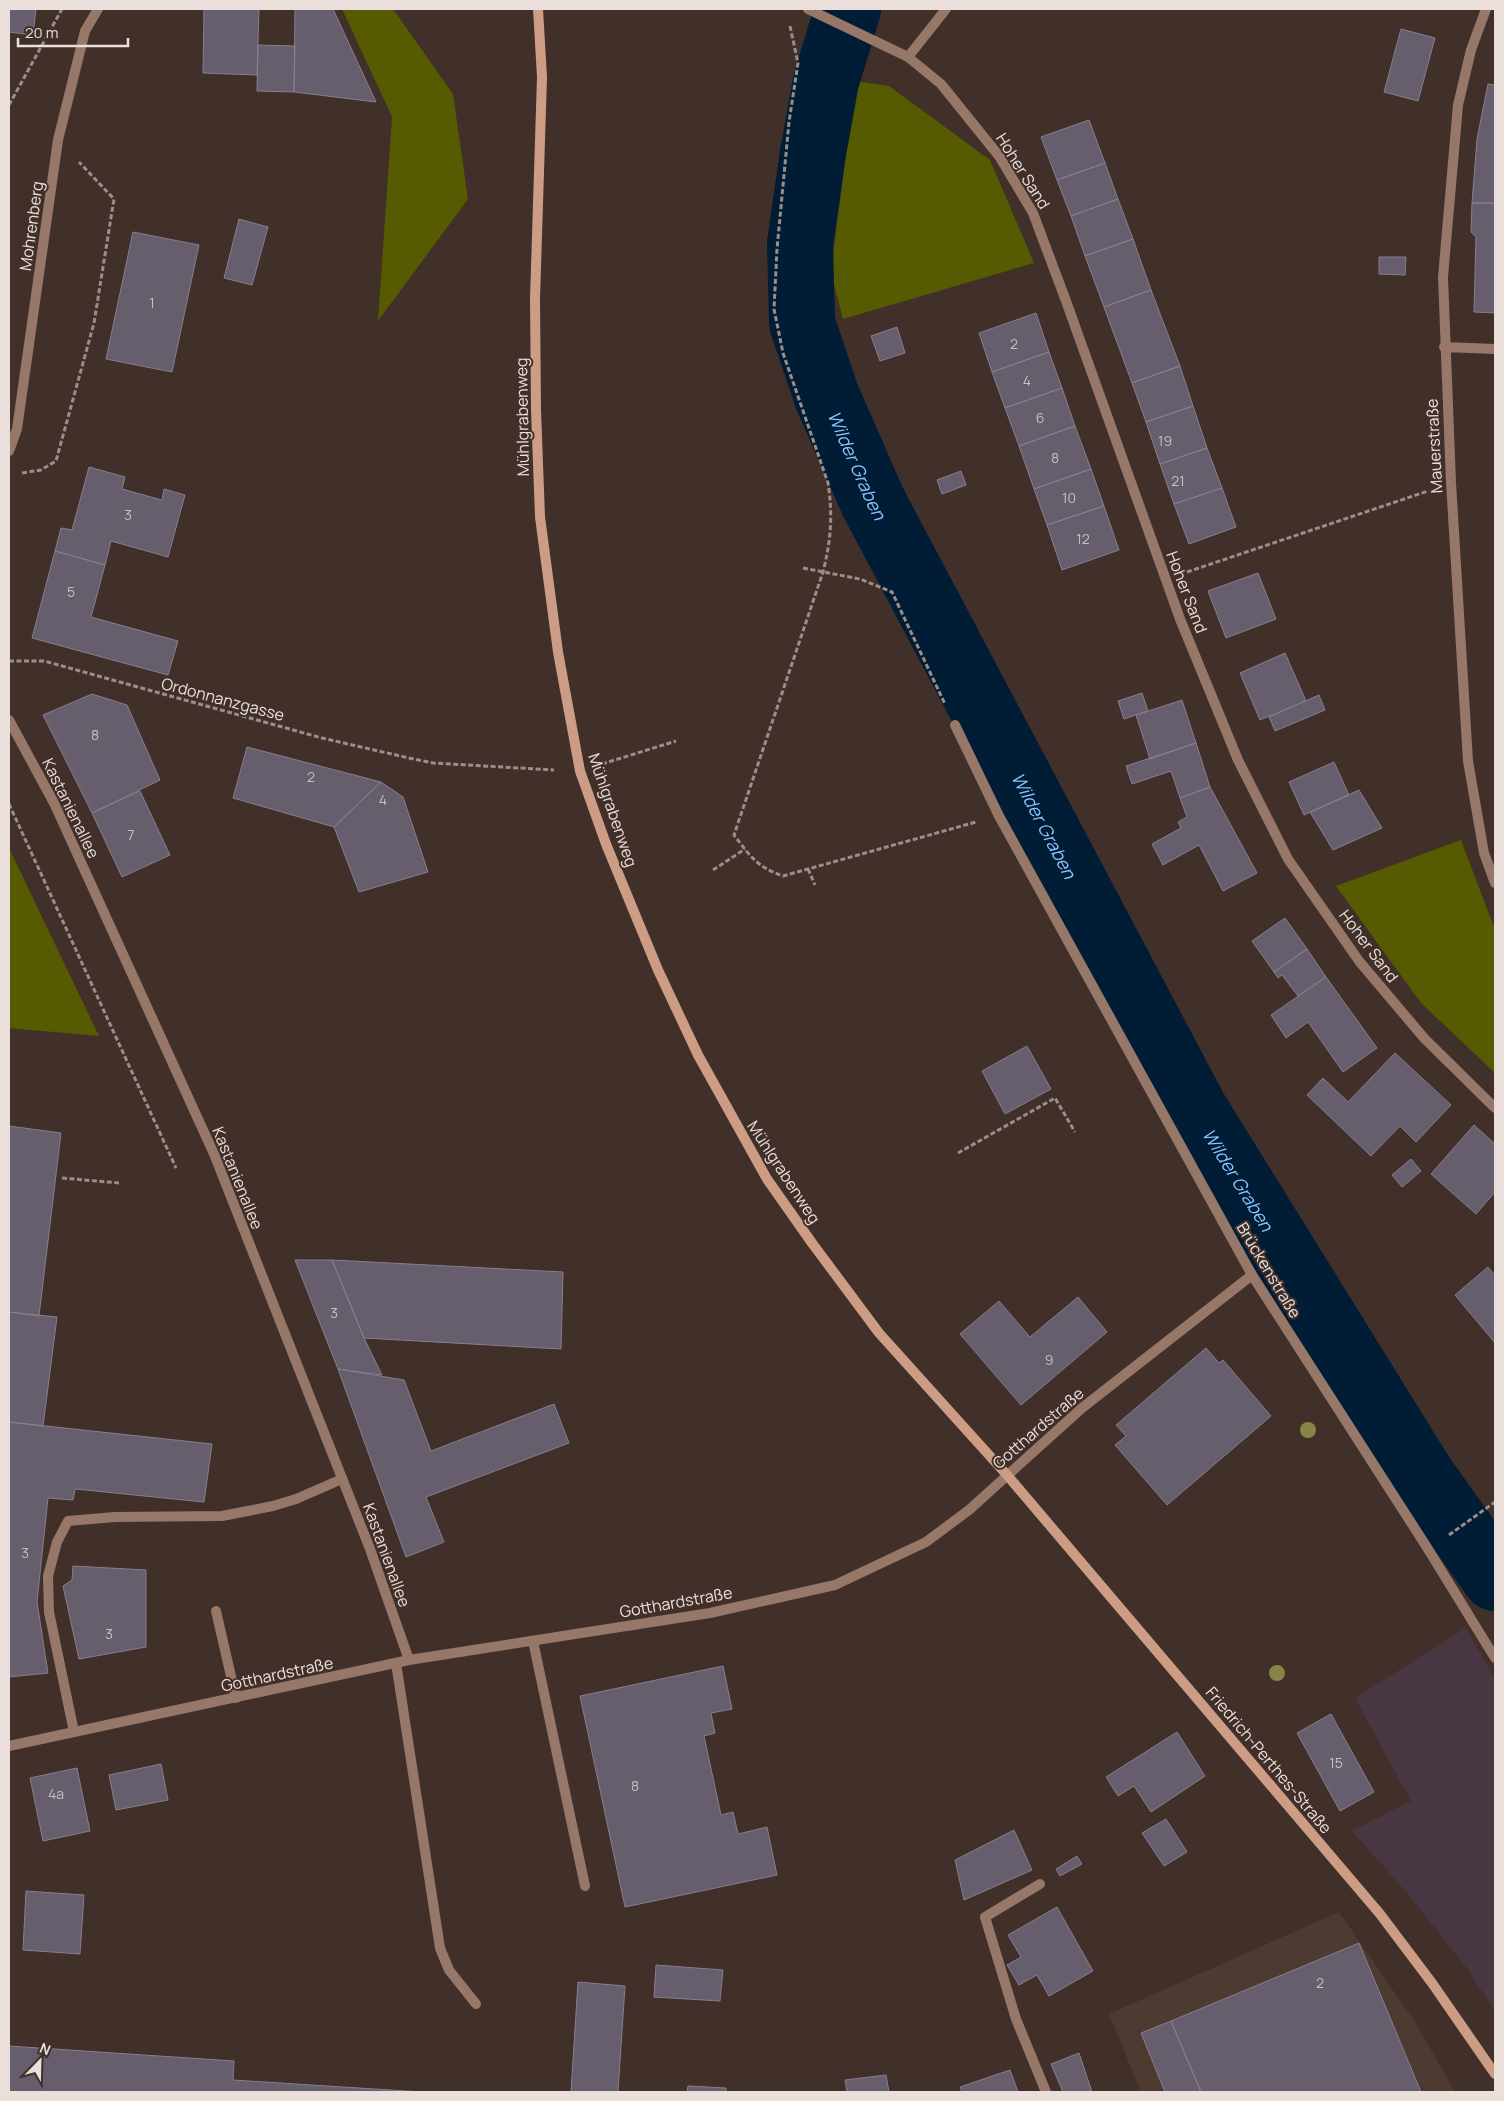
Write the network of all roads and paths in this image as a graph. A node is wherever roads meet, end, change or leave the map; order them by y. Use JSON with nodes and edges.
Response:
{"nodes":[{"id":1,"x":62,"y":9,"type":"edge"},
{"id":2,"x":98,"y":9,"type":"edge"},
{"id":3,"x":538,"y":9,"type":"edge"},
{"id":4,"x":808,"y":9,"type":"edge"},
{"id":5,"x":946,"y":9,"type":"edge"},
{"id":6,"x":1486,"y":9,"type":"edge"},
{"id":7,"x":788,"y":18,"type":"dead end"},
{"id":8,"x":908,"y":57,"type":"junction"},
{"id":9,"x":9,"y":105,"type":"edge"},
{"id":10,"x":58,"y":140,"type":"junction"},
{"id":11,"x":1444,"y":347,"type":"junction"},
{"id":12,"x":1495,"y":349,"type":"edge"},
{"id":13,"x":9,"y":451,"type":"edge"},
{"id":14,"x":17,"y":473,"type":"dead end"},
{"id":15,"x":1423,"y":493,"type":"dead end"},
{"id":16,"x":803,"y":568,"type":"dead end"},
{"id":17,"x":1197,"y":568,"type":"dead end"},
{"id":18,"x":823,"y":572,"type":"junction"},
{"id":19,"x":9,"y":661,"type":"edge"},
{"id":20,"x":9,"y":720,"type":"edge"},
{"id":21,"x":955,"y":725,"type":"joint"},
{"id":22,"x":676,"y":741,"type":"dead end"},
{"id":23,"x":580,"y":771,"type":"junction"},
{"id":24,"x":9,"y":804,"type":"edge"},
{"id":25,"x":999,"y":816,"type":"junction"},
{"id":26,"x":745,"y":849,"type":"junction"},
{"id":27,"x":808,"y":869,"type":"junction"},
{"id":28,"x":714,"y":870,"type":"dead end"},
{"id":29,"x":1495,"y":882,"type":"edge"},
{"id":30,"x":816,"y":885,"type":"dead end"},
{"id":31,"x":1495,"y":1108,"type":"edge"},
{"id":32,"x":1075,"y":1132,"type":"dead end"},
{"id":33,"x":958,"y":1153,"type":"dead end"},
{"id":34,"x":176,"y":1168,"type":"dead end"},
{"id":35,"x":62,"y":1178,"type":"dead end"},
{"id":36,"x":119,"y":1183,"type":"dead end"},
{"id":37,"x":1252,"y":1275,"type":"junction"},
{"id":38,"x":1007,"y":1475,"type":"junction"},
{"id":39,"x":342,"y":1479,"type":"junction"},
{"id":40,"x":1495,"y":1502,"type":"edge"},
{"id":41,"x":1445,"y":1538,"type":"dead end"},
{"id":42,"x":216,"y":1611,"type":"dead end"},
{"id":43,"x":533,"y":1641,"type":"junction"},
{"id":44,"x":1495,"y":1658,"type":"edge"},
{"id":45,"x":409,"y":1660,"type":"junction"},
{"id":46,"x":396,"y":1663,"type":"junction"},
{"id":47,"x":236,"y":1698,"type":"junction"},
{"id":48,"x":74,"y":1732,"type":"junction"},
{"id":49,"x":9,"y":1746,"type":"edge"},
{"id":50,"x":1040,"y":1884,"type":"dead end"},
{"id":51,"x":585,"y":1886,"type":"dead end"},
{"id":52,"x":476,"y":2004,"type":"dead end"},
{"id":53,"x":1495,"y":2072,"type":"edge"},
{"id":54,"x":1046,"y":2092,"type":"edge"}],
"edges":[{"from":1,"to":9,"type":"path"},
{"from":2,"to":10,"type":"street","name":"Mohrenberg"},
{"from":3,"to":23,"type":"street","name":"Mühlgrabenweg"},
{"from":4,"to":8,"type":"street","name":"Hoher Sand"},
{"from":5,"to":8,"type":"street"},
{"from":6,"to":11,"type":"street","name":"Mauerstraße"},
{"from":7,"to":18,"type":"path"},
{"from":8,"to":31,"type":"street","name":"Hoher Sand"},
{"from":10,"to":13,"type":"street","name":"Mohrenberg"},
{"from":10,"to":14,"type":"path"},
{"from":11,"to":12,"type":"street"},
{"from":11,"to":29,"type":"street","name":"Mauerstraße"},
{"from":15,"to":17,"type":"path"},
{"from":16,"to":18,"type":"path"},
{"from":18,"to":21,"type":"path"},
{"from":18,"to":26,"type":"path"},
{"from":19,"to":23,"type":"path","name":"Ordonnanzgasse"},
{"from":20,"to":39,"type":"street","name":"Kastanienallee"},
{"from":21,"to":25,"type":"street","name":"Brückenstraße"},
{"from":22,"to":23,"type":"path"},
{"from":23,"to":38,"type":"street","name":"Mühlgrabenweg"},
{"from":24,"to":34,"type":"path"},
{"from":25,"to":27,"type":"path"},
{"from":25,"to":37,"type":"street","name":"Brückenstraße"},
{"from":26,"to":27,"type":"path"},
{"from":26,"to":28,"type":"path"},
{"from":27,"to":30,"type":"path"},
{"from":32,"to":33,"type":"path"},
{"from":35,"to":36,"type":"path"},
{"from":37,"to":38,"type":"street","name":"Gotthardstraße"},
{"from":37,"to":44,"type":"street","name":"Brückenstraße"},
{"from":38,"to":43,"type":"street","name":"Gotthardstraße"},
{"from":38,"to":53,"type":"street","name":"Friedrich-Perthes-Straße"},
{"from":39,"to":45,"type":"street","name":"Kastanienallee"},
{"from":39,"to":48,"type":"street"},
{"from":40,"to":41,"type":"path"},
{"from":42,"to":47,"type":"street"},
{"from":43,"to":45,"type":"street","name":"Gotthardstraße"},
{"from":43,"to":51,"type":"street"},
{"from":45,"to":46,"type":"street","name":"Gotthardstraße"},
{"from":46,"to":47,"type":"street","name":"Gotthardstraße"},
{"from":46,"to":52,"type":"street"},
{"from":47,"to":48,"type":"street","name":"Gotthardstraße"},
{"from":48,"to":49,"type":"street","name":"Gotthardstraße"},
{"from":50,"to":54,"type":"street"}]}
